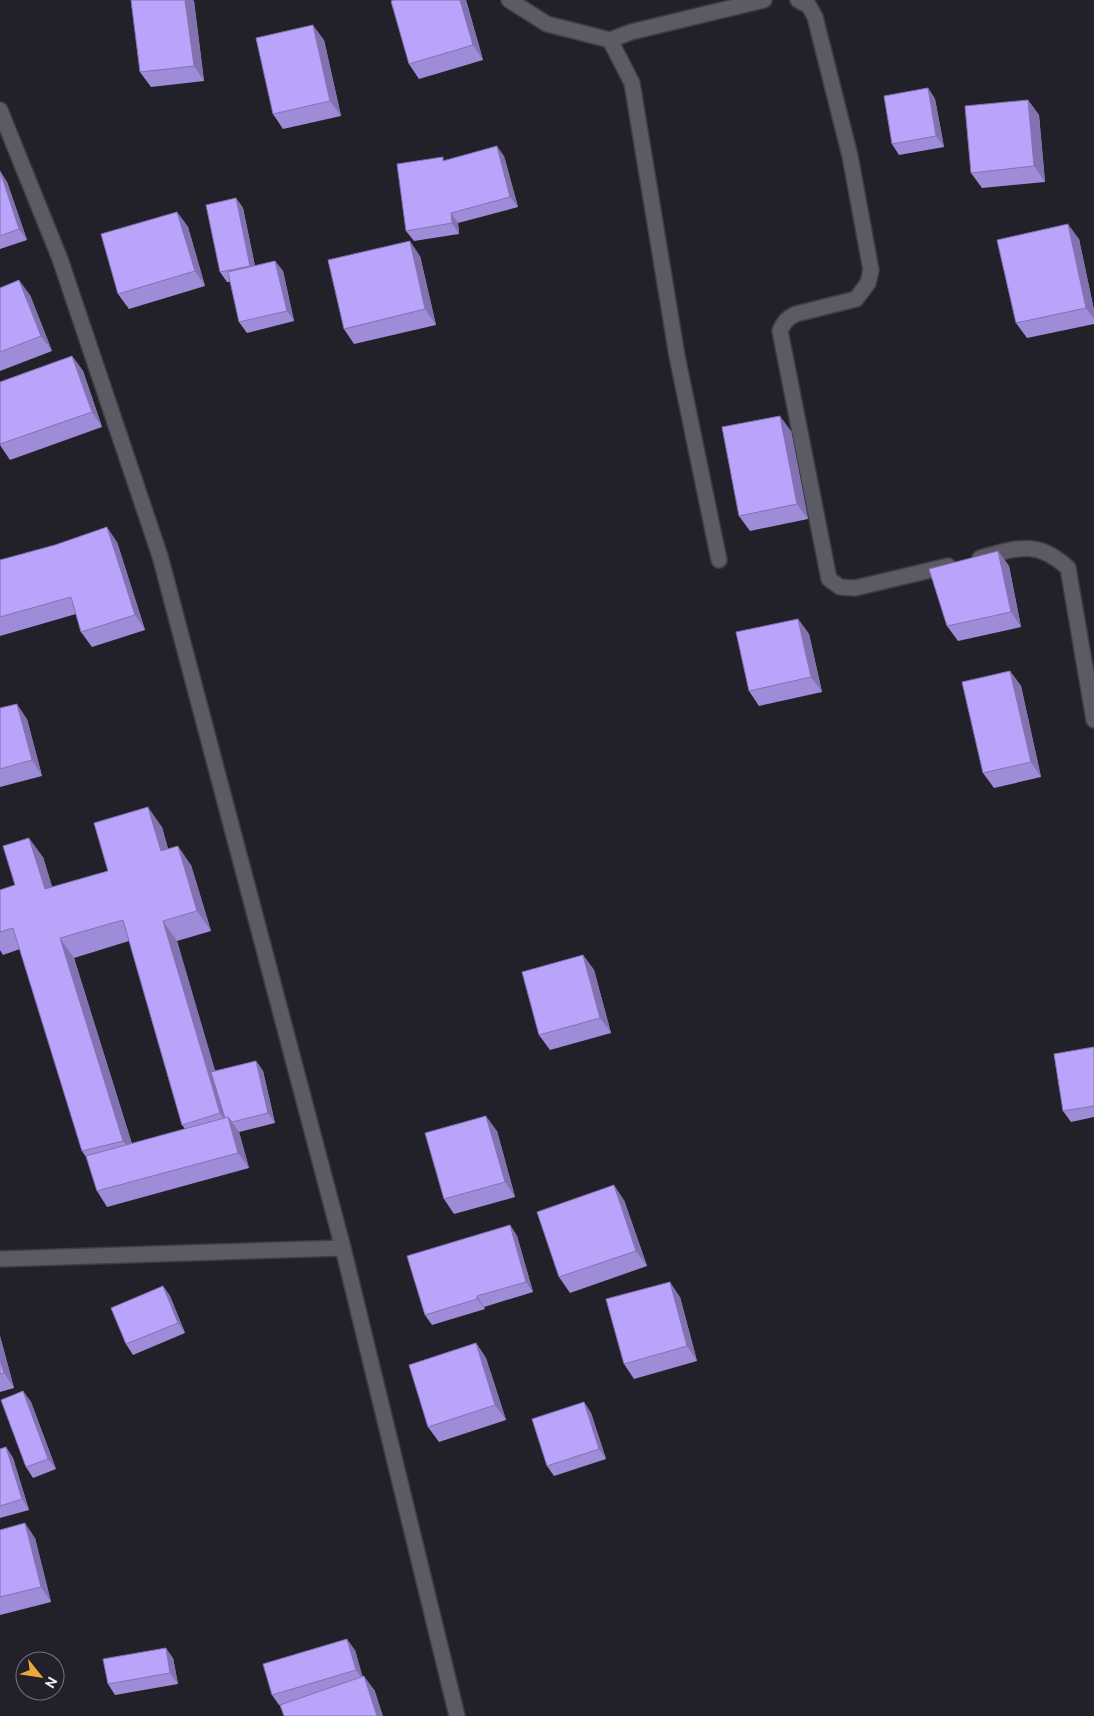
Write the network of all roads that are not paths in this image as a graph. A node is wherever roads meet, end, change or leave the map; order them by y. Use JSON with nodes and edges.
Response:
{"nodes":[{"id":1,"x":509,"y":0,"type":"edge"},
{"id":2,"x":764,"y":0,"type":"edge"},
{"id":3,"x":798,"y":0,"type":"edge"},
{"id":4,"x":610,"y":40,"type":"junction"},
{"id":5,"x":0,"y":110,"type":"edge"},
{"id":6,"x":719,"y":560,"type":"dead end"},
{"id":7,"x":1094,"y":720,"type":"edge"},
{"id":8,"x":343,"y":1248,"type":"junction"},
{"id":9,"x":0,"y":1259,"type":"edge"},
{"id":10,"x":457,"y":1716,"type":"edge"}],
"edges":[{"from":1,"to":4,"type":"street"},
{"from":2,"to":4,"type":"street"},
{"from":3,"to":7,"type":"street"},
{"from":4,"to":6,"type":"street"},
{"from":5,"to":8,"type":"street"},
{"from":8,"to":9,"type":"street"},
{"from":8,"to":10,"type":"street"}]}
